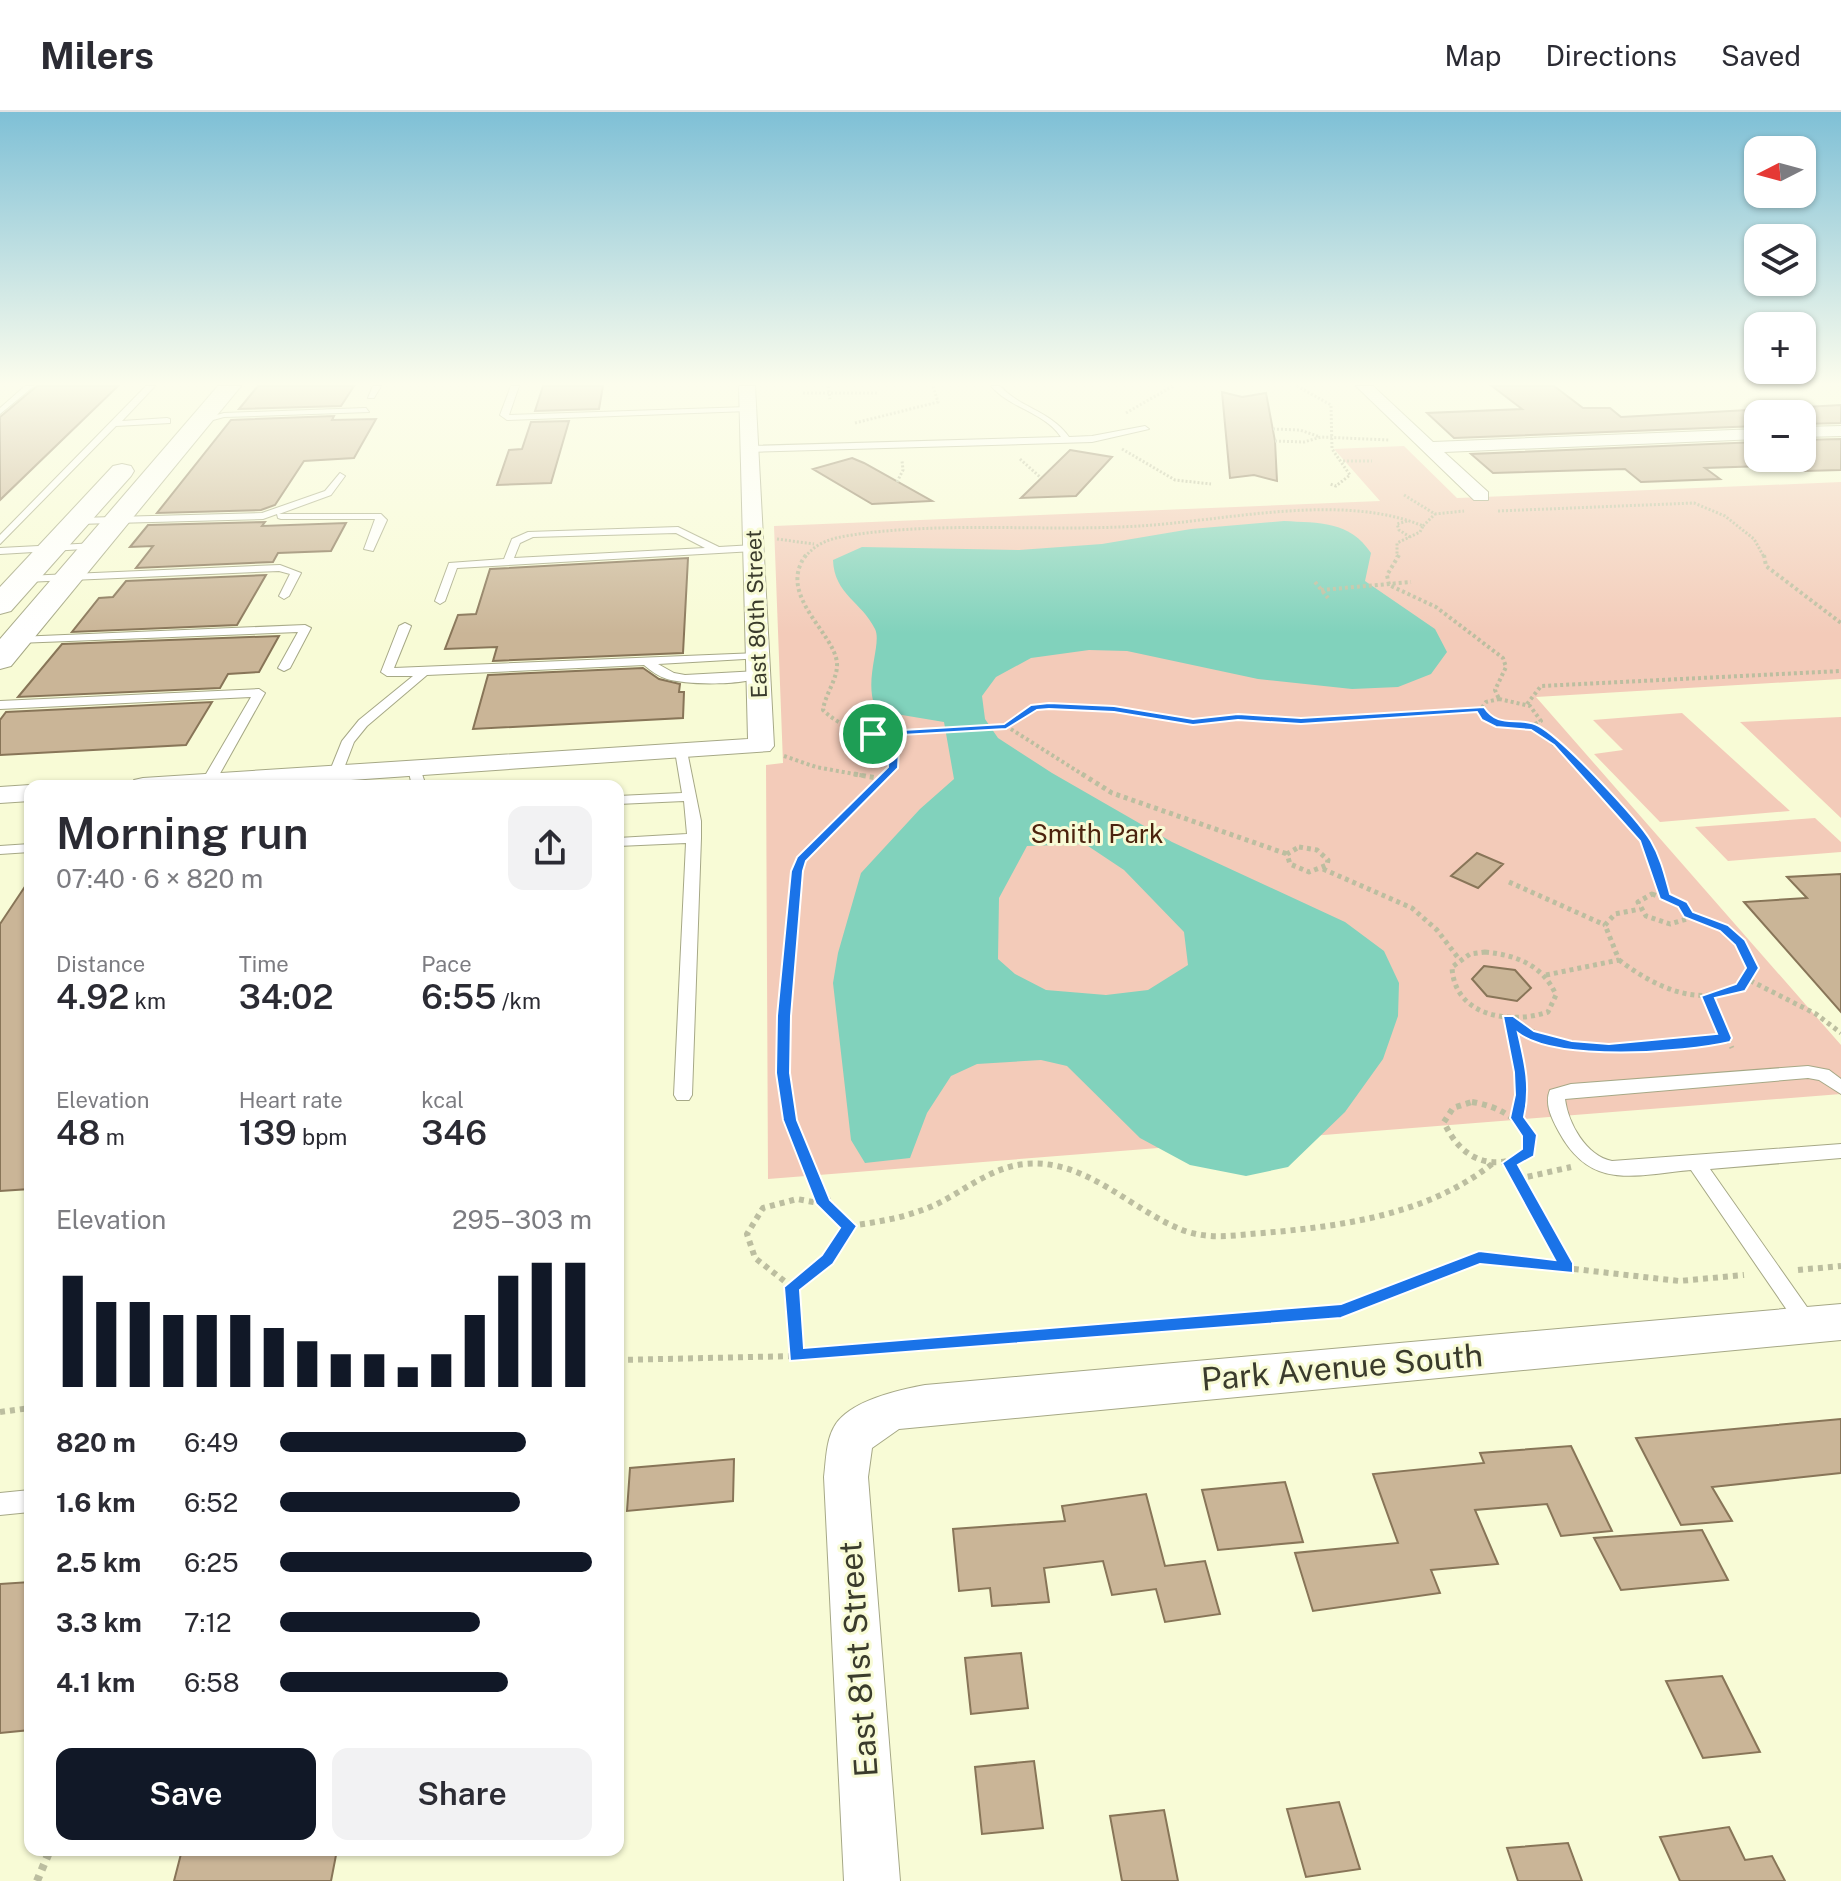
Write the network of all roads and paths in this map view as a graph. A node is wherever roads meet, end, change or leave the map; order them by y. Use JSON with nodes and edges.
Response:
{"nodes":[{"id":1,"x":71,"y":469,"type":"edge"},
{"id":2,"x":124,"y":469,"type":"edge"},
{"id":3,"x":151,"y":469,"type":"edge"},
{"id":4,"x":750,"y":469,"type":"edge"},
{"id":5,"x":903,"y":469,"type":"edge"},
{"id":6,"x":1030,"y":469,"type":"edge"},
{"id":7,"x":1346,"y":469,"type":"edge"},
{"id":8,"x":1452,"y":469,"type":"edge"},
{"id":9,"x":340,"y":476,"type":"dead end"},
{"id":10,"x":1040,"y":477,"type":"dead end"},
{"id":11,"x":897,"y":482,"type":"dead end"},
{"id":12,"x":1330,"y":484,"type":"dead end"},
{"id":13,"x":1404,"y":495,"type":"dead end"},
{"id":14,"x":1481,"y":496,"type":"dead end"},
{"id":15,"x":1466,"y":511,"type":"dead end"},
{"id":16,"x":1493,"y":511,"type":"dead end"},
{"id":17,"x":1435,"y":514,"type":"junction"},
{"id":18,"x":263,"y":516,"type":"junction"},
{"id":19,"x":120,"y":519,"type":"junction"},
{"id":20,"x":77,"y":521,"type":"junction"},
{"id":21,"x":1408,"y":521,"type":"junction"},
{"id":22,"x":1423,"y":526,"type":"junction"},
{"id":23,"x":1410,"y":538,"type":"junction"},
{"id":24,"x":0,"y":541,"type":"edge"},
{"id":25,"x":754,"y":542,"type":"junction"},
{"id":26,"x":815,"y":544,"type":"junction"},
{"id":27,"x":97,"y":546,"type":"junction"},
{"id":28,"x":53,"y":548,"type":"junction"},
{"id":29,"x":369,"y":549,"type":"dead end"},
{"id":30,"x":717,"y":550,"type":"junction"},
{"id":31,"x":0,"y":551,"type":"edge"},
{"id":32,"x":508,"y":561,"type":"junction"},
{"id":33,"x":71,"y":577,"type":"junction"},
{"id":34,"x":25,"y":579,"type":"junction"},
{"id":35,"x":1315,"y":582,"type":"dead end"},
{"id":36,"x":1411,"y":582,"type":"dead end"},
{"id":37,"x":1389,"y":585,"type":"junction"},
{"id":38,"x":1321,"y":590,"type":"junction"},
{"id":39,"x":284,"y":596,"type":"dead end"},
{"id":40,"x":1328,"y":598,"type":"dead end"},
{"id":41,"x":440,"y":601,"type":"dead end"},
{"id":42,"x":0,"y":605,"type":"edge"},
{"id":43,"x":1841,"y":623,"type":"edge"},
{"id":44,"x":405,"y":626,"type":"dead end"},
{"id":45,"x":8,"y":650,"type":"edge"},
{"id":46,"x":648,"y":662,"type":"junction"},
{"id":47,"x":758,"y":666,"type":"junction"},
{"id":48,"x":284,"y":668,"type":"dead end"},
{"id":49,"x":1841,"y":671,"type":"edge"},
{"id":50,"x":424,"y":672,"type":"junction"},
{"id":51,"x":1499,"y":699,"type":"junction"},
{"id":52,"x":1527,"y":704,"type":"junction"},
{"id":53,"x":0,"y":705,"type":"edge"},
{"id":54,"x":1481,"y":709,"type":"junction"},
{"id":55,"x":1003,"y":726,"type":"junction"},
{"id":56,"x":1533,"y":727,"type":"junction"},
{"id":57,"x":873,"y":734,"type":"junction"},
{"id":58,"x":761,"y":746,"type":"junction"},
{"id":59,"x":681,"y":751,"type":"junction"},
{"id":60,"x":336,"y":773,"type":"junction"},
{"id":61,"x":416,"y":777,"type":"edge"},
{"id":62,"x":882,"y":779,"type":"junction"},
{"id":63,"x":210,"y":780,"type":"edge"},
{"id":64,"x":255,"y":780,"type":"edge"},
{"id":65,"x":24,"y":793,"type":"edge"},
{"id":66,"x":0,"y":795,"type":"edge"},
{"id":67,"x":690,"y":797,"type":"junction"},
{"id":68,"x":624,"y":800,"type":"edge"},
{"id":69,"x":694,"y":838,"type":"junction"},
{"id":70,"x":624,"y":842,"type":"edge"},
{"id":71,"x":24,"y":848,"type":"edge"},
{"id":72,"x":0,"y":850,"type":"edge"},
{"id":73,"x":1287,"y":854,"type":"junction"},
{"id":74,"x":1323,"y":869,"type":"junction"},
{"id":75,"x":1509,"y":882,"type":"dead end"},
{"id":76,"x":1664,"y":896,"type":"junction"},
{"id":77,"x":1640,"y":909,"type":"junction"},
{"id":78,"x":1688,"y":915,"type":"junction"},
{"id":79,"x":1605,"y":925,"type":"junction"},
{"id":80,"x":1459,"y":959,"type":"junction"},
{"id":81,"x":1619,"y":960,"type":"junction"},
{"id":82,"x":1546,"y":975,"type":"junction"},
{"id":83,"x":1747,"y":979,"type":"junction"},
{"id":84,"x":1707,"y":996,"type":"junction"},
{"id":85,"x":1508,"y":1019,"type":"junction"},
{"id":86,"x":1841,"y":1033,"type":"edge"},
{"id":87,"x":1725,"y":1038,"type":"junction"},
{"id":88,"x":1732,"y":1048,"type":"dead end"},
{"id":89,"x":1841,"y":1088,"type":"edge"},
{"id":90,"x":683,"y":1095,"type":"dead end"},
{"id":91,"x":1517,"y":1118,"type":"junction"},
{"id":92,"x":1841,"y":1151,"type":"edge"},
{"id":93,"x":1590,"y":1157,"type":"junction"},
{"id":94,"x":1695,"y":1162,"type":"junction"},
{"id":95,"x":1509,"y":1163,"type":"junction"},
{"id":96,"x":1492,"y":1164,"type":"junction"},
{"id":97,"x":1518,"y":1179,"type":"junction"},
{"id":98,"x":824,"y":1204,"type":"junction"},
{"id":99,"x":849,"y":1226,"type":"junction"},
{"id":100,"x":1841,"y":1266,"type":"edge"},
{"id":101,"x":1568,"y":1268,"type":"junction"},
{"id":102,"x":1772,"y":1273,"type":"junction"},
{"id":103,"x":792,"y":1287,"type":"junction"},
{"id":104,"x":1824,"y":1323,"type":"edge"},
{"id":105,"x":796,"y":1356,"type":"junction"},
{"id":106,"x":624,"y":1360,"type":"edge"},
{"id":107,"x":24,"y":1409,"type":"edge"},
{"id":108,"x":0,"y":1412,"type":"edge"},
{"id":109,"x":851,"y":1437,"type":"joint"},
{"id":110,"x":24,"y":1502,"type":"edge"},
{"id":111,"x":0,"y":1504,"type":"edge"},
{"id":112,"x":47,"y":1856,"type":"edge"},
{"id":113,"x":37,"y":1881,"type":"edge"},
{"id":114,"x":872,"y":1881,"type":"edge"}],
"edges":[{"from":1,"to":24,"type":"lane"},
{"from":2,"to":20,"type":"main road"},
{"from":3,"to":19,"type":"main road"},
{"from":4,"to":25,"type":"street","name":"East 80th Street"},
{"from":5,"to":11,"type":"path"},
{"from":6,"to":10,"type":"path"},
{"from":7,"to":12,"type":"path"},
{"from":8,"to":14,"type":"street"},
{"from":9,"to":18,"type":"lane"},
{"from":13,"to":17,"type":"path"},
{"from":15,"to":17,"type":"path"},
{"from":16,"to":43,"type":"path"},
{"from":17,"to":22,"type":"path"},
{"from":18,"to":19,"type":"lane"},
{"from":18,"to":29,"type":"lane"},
{"from":19,"to":20,"type":"lane"},
{"from":19,"to":27,"type":"main road"},
{"from":20,"to":28,"type":"main road"},
{"from":21,"to":22,"type":"path"},
{"from":21,"to":23,"type":"path"},
{"from":21,"to":26,"type":"path"},
{"from":22,"to":23,"type":"path"},
{"from":23,"to":37,"type":"path"},
{"from":25,"to":26,"type":"path"},
{"from":25,"to":30,"type":"lane"},
{"from":25,"to":47,"type":"street","name":"East 80th Street"},
{"from":26,"to":57,"type":"path"},
{"from":27,"to":28,"type":"lane"},
{"from":27,"to":33,"type":"main road"},
{"from":28,"to":31,"type":"lane"},
{"from":28,"to":34,"type":"main road"},
{"from":30,"to":32,"type":"lane"},
{"from":30,"to":32,"type":"lane"},
{"from":32,"to":41,"type":"lane"},
{"from":33,"to":34,"type":"lane"},
{"from":33,"to":39,"type":"lane"},
{"from":33,"to":45,"type":"main road"},
{"from":34,"to":42,"type":"main road"},
{"from":35,"to":38,"type":"path"},
{"from":36,"to":37,"type":"path"},
{"from":37,"to":38,"type":"path"},
{"from":37,"to":51,"type":"path"},
{"from":38,"to":40,"type":"path"},
{"from":44,"to":50,"type":"lane"},
{"from":45,"to":48,"type":"lane"},
{"from":46,"to":47,"type":"lane"},
{"from":46,"to":47,"type":"lane"},
{"from":46,"to":50,"type":"lane"},
{"from":47,"to":58,"type":"street","name":"East 80th Street"},
{"from":49,"to":52,"type":"path"},
{"from":50,"to":60,"type":"lane"},
{"from":51,"to":52,"type":"path"},
{"from":51,"to":54,"type":"path"},
{"from":52,"to":56,"type":"path"},
{"from":53,"to":63,"type":"lane"},
{"from":54,"to":55,"type":"path"},
{"from":54,"to":56,"type":"path"},
{"from":55,"to":57,"type":"path"},
{"from":55,"to":73,"type":"path"},
{"from":56,"to":76,"type":"path"},
{"from":57,"to":62,"type":"path"},
{"from":58,"to":59,"type":"street"},
{"from":58,"to":62,"type":"path"},
{"from":59,"to":61,"type":"street"},
{"from":59,"to":67,"type":"lane"},
{"from":60,"to":61,"type":"street"},
{"from":60,"to":64,"type":"street"},
{"from":62,"to":98,"type":"path"},
{"from":65,"to":66,"type":"street"},
{"from":67,"to":68,"type":"lane"},
{"from":67,"to":69,"type":"lane"},
{"from":69,"to":70,"type":"lane"},
{"from":69,"to":90,"type":"lane"},
{"from":71,"to":72,"type":"lane"},
{"from":73,"to":74,"type":"path"},
{"from":73,"to":74,"type":"path"},
{"from":74,"to":80,"type":"path"},
{"from":75,"to":79,"type":"path"},
{"from":76,"to":77,"type":"path"},
{"from":76,"to":78,"type":"path"},
{"from":77,"to":78,"type":"path"},
{"from":77,"to":79,"type":"path"},
{"from":78,"to":83,"type":"path"},
{"from":79,"to":81,"type":"path"},
{"from":80,"to":82,"type":"path"},
{"from":80,"to":85,"type":"path"},
{"from":81,"to":82,"type":"path"},
{"from":81,"to":84,"type":"path"},
{"from":82,"to":85,"type":"path"},
{"from":83,"to":84,"type":"path"},
{"from":83,"to":86,"type":"path"},
{"from":84,"to":87,"type":"path"},
{"from":85,"to":87,"type":"path"},
{"from":85,"to":91,"type":"path"},
{"from":87,"to":88,"type":"path"},
{"from":89,"to":93,"type":"lane"},
{"from":91,"to":95,"type":"path"},
{"from":91,"to":96,"type":"path"},
{"from":92,"to":94,"type":"lane"},
{"from":93,"to":94,"type":"lane"},
{"from":93,"to":97,"type":"path"},
{"from":94,"to":102,"type":"lane"},
{"from":95,"to":96,"type":"path"},
{"from":95,"to":97,"type":"path"},
{"from":96,"to":99,"type":"path"},
{"from":97,"to":101,"type":"path"},
{"from":98,"to":99,"type":"path"},
{"from":98,"to":103,"type":"path"},
{"from":99,"to":103,"type":"path"},
{"from":100,"to":102,"type":"path"},
{"from":101,"to":102,"type":"path"},
{"from":101,"to":105,"type":"path"},
{"from":102,"to":104,"type":"lane"},
{"from":103,"to":105,"type":"path"},
{"from":104,"to":109,"type":"street","name":"Park Avenue South"},
{"from":105,"to":106,"type":"path"},
{"from":107,"to":108,"type":"path"},
{"from":109,"to":114,"type":"street","name":"East 81st Street"},
{"from":110,"to":111,"type":"lane"},
{"from":112,"to":113,"type":"path"}]}
